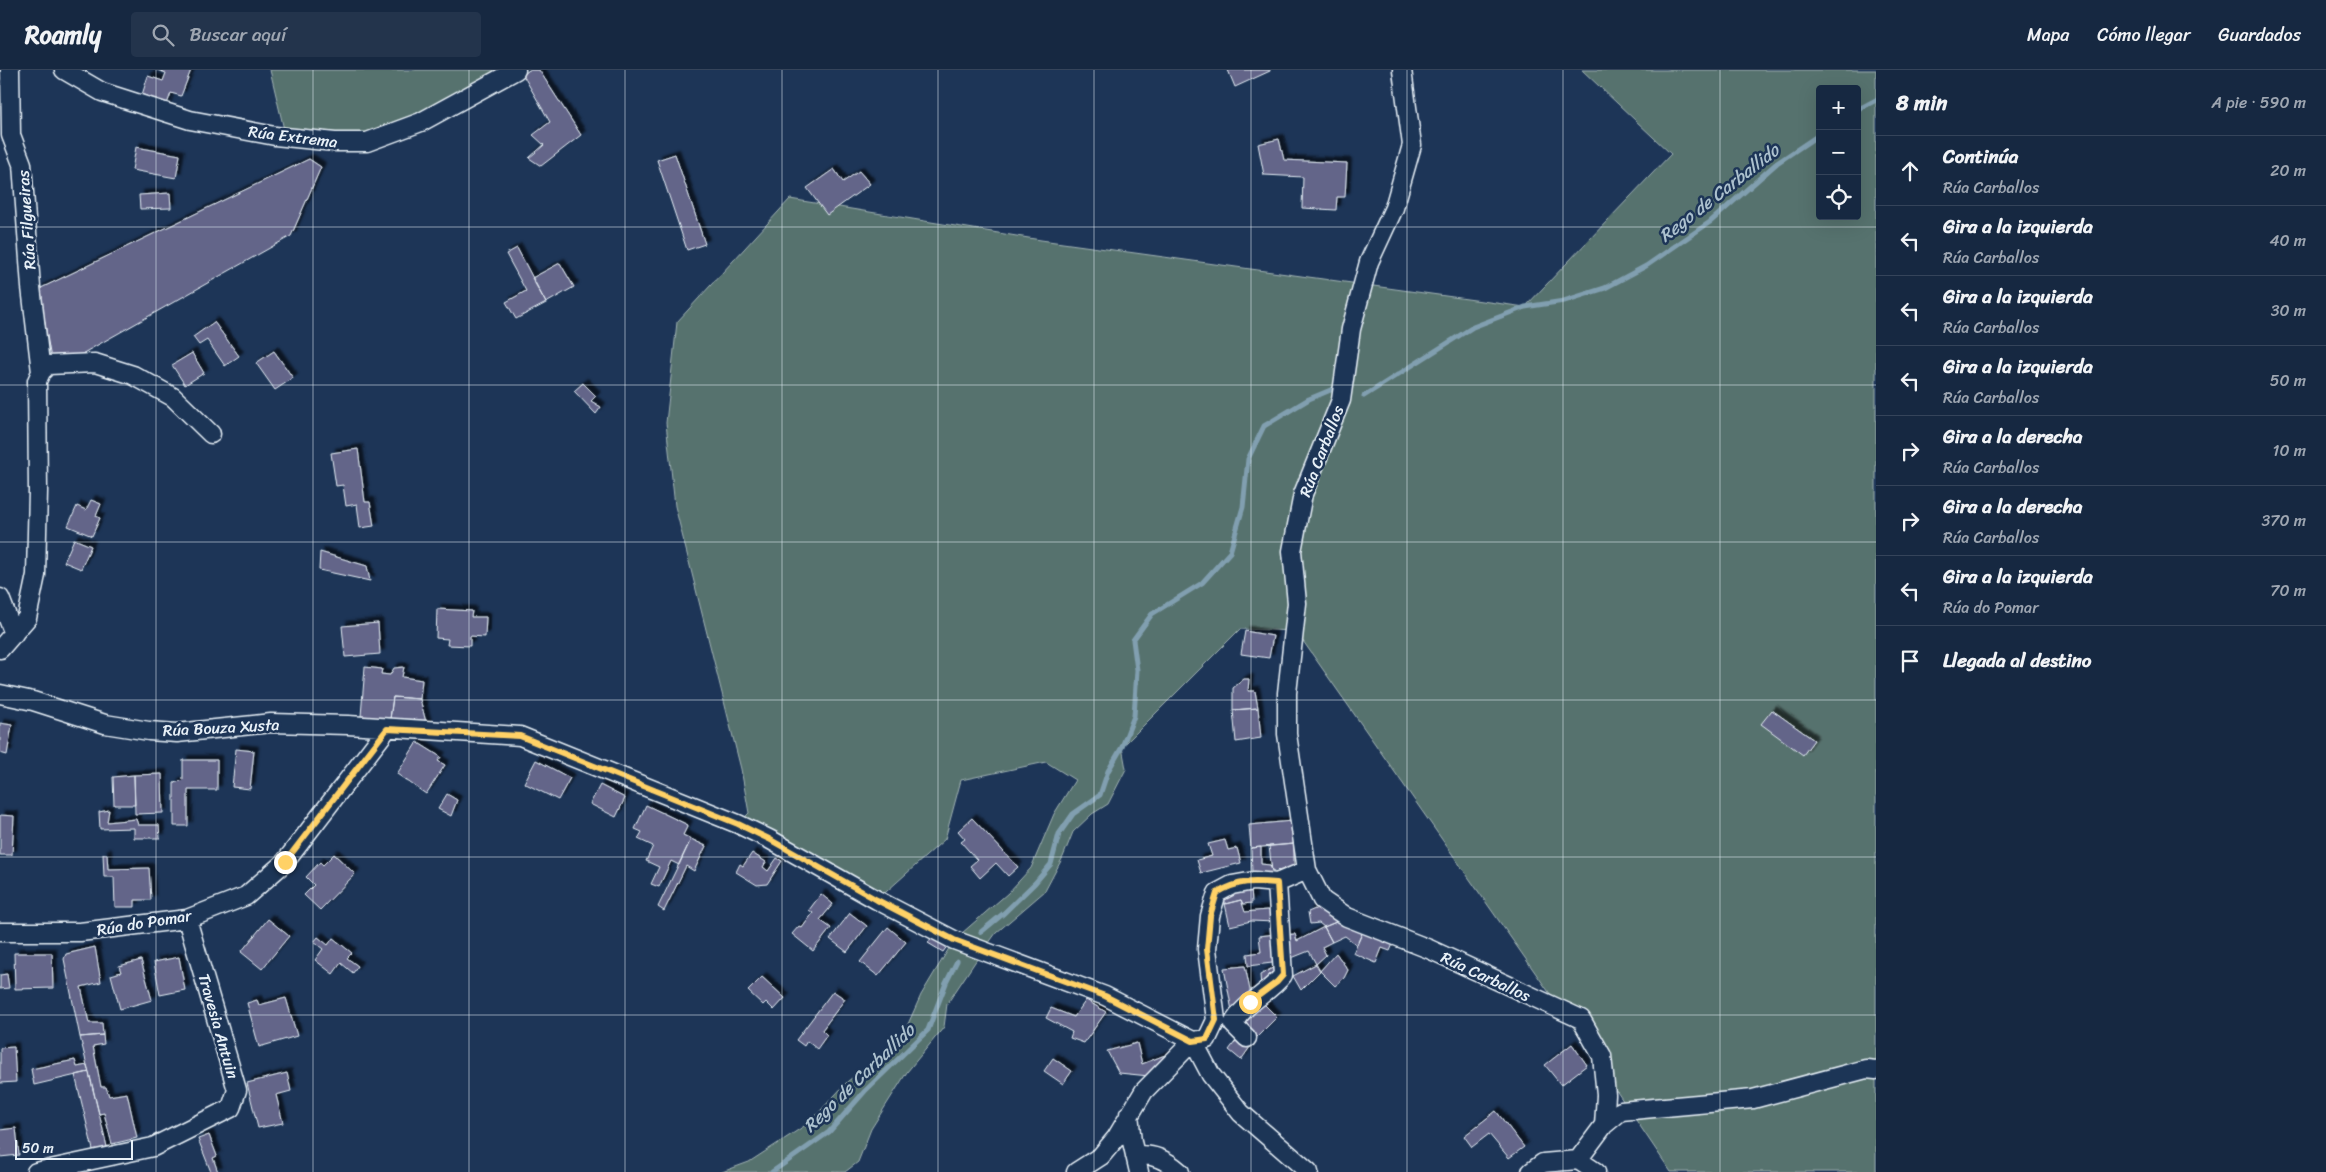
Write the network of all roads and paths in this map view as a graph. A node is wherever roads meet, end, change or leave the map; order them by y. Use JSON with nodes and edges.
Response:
{"nodes":[{"id":1,"x":10,"y":70,"type":"edge"},
{"id":2,"x":64,"y":70,"type":"edge"},
{"id":3,"x":516,"y":70,"type":"edge"},
{"id":4,"x":1402,"y":70,"type":"edge"},
{"id":5,"x":41,"y":372,"type":"junction"},
{"id":6,"x":211,"y":434,"type":"dead end"},
{"id":7,"x":0,"y":598,"type":"edge"},
{"id":8,"x":14,"y":634,"type":"junction"},
{"id":9,"x":0,"y":649,"type":"edge"},
{"id":10,"x":0,"y":694,"type":"edge"},
{"id":11,"x":387,"y":729,"type":"junction"},
{"id":12,"x":1306,"y":870,"type":"junction"},
{"id":13,"x":1277,"y":883,"type":"junction"},
{"id":14,"x":187,"y":919,"type":"junction"},
{"id":15,"x":0,"y":932,"type":"edge"},
{"id":16,"x":1247,"y":1038,"type":"dead end"},
{"id":17,"x":1193,"y":1041,"type":"junction"},
{"id":18,"x":1876,"y":1070,"type":"edge"},
{"id":19,"x":1129,"y":1113,"type":"junction"},
{"id":20,"x":1604,"y":1125,"type":"junction"},
{"id":21,"x":1578,"y":1160,"type":"junction"},
{"id":22,"x":1137,"y":1164,"type":"edge"},
{"id":23,"x":36,"y":1172,"type":"edge"},
{"id":24,"x":1076,"y":1172,"type":"edge"},
{"id":25,"x":1180,"y":1172,"type":"edge"},
{"id":26,"x":1309,"y":1172,"type":"edge"},
{"id":27,"x":1532,"y":1172,"type":"edge"},
{"id":28,"x":1596,"y":1172,"type":"edge"}],
"edges":[{"from":1,"to":5,"type":"street","name":"Rúa Filgueiras"},
{"from":2,"to":3,"type":"street","name":"Rúa Extrema"},
{"from":4,"to":12,"type":"street","name":"Rúa Carballos"},
{"from":5,"to":6,"type":"street"},
{"from":5,"to":8,"type":"street","name":"Rúa Filgueiras"},
{"from":7,"to":8,"type":"street"},
{"from":8,"to":9,"type":"street","name":"Rúa Filgueiras"},
{"from":10,"to":11,"type":"street","name":"Rúa Bouza Xusta"},
{"from":11,"to":14,"type":"street","name":"Rúa do Pomar"},
{"from":11,"to":17,"type":"street"},
{"from":12,"to":13,"type":"street"},
{"from":12,"to":20,"type":"street","name":"Rúa Carballos"},
{"from":13,"to":16,"type":"street"},
{"from":13,"to":17,"type":"street"},
{"from":14,"to":15,"type":"street","name":"Rúa do Pomar"},
{"from":14,"to":23,"type":"street","name":"Travesia Antuin"},
{"from":17,"to":19,"type":"street"},
{"from":17,"to":26,"type":"street"},
{"from":18,"to":20,"type":"street"},
{"from":19,"to":22,"type":"street"},
{"from":19,"to":24,"type":"street"},
{"from":20,"to":21,"type":"street"},
{"from":21,"to":27,"type":"street"},
{"from":21,"to":28,"type":"street"},
{"from":22,"to":25,"type":"street"}]}
